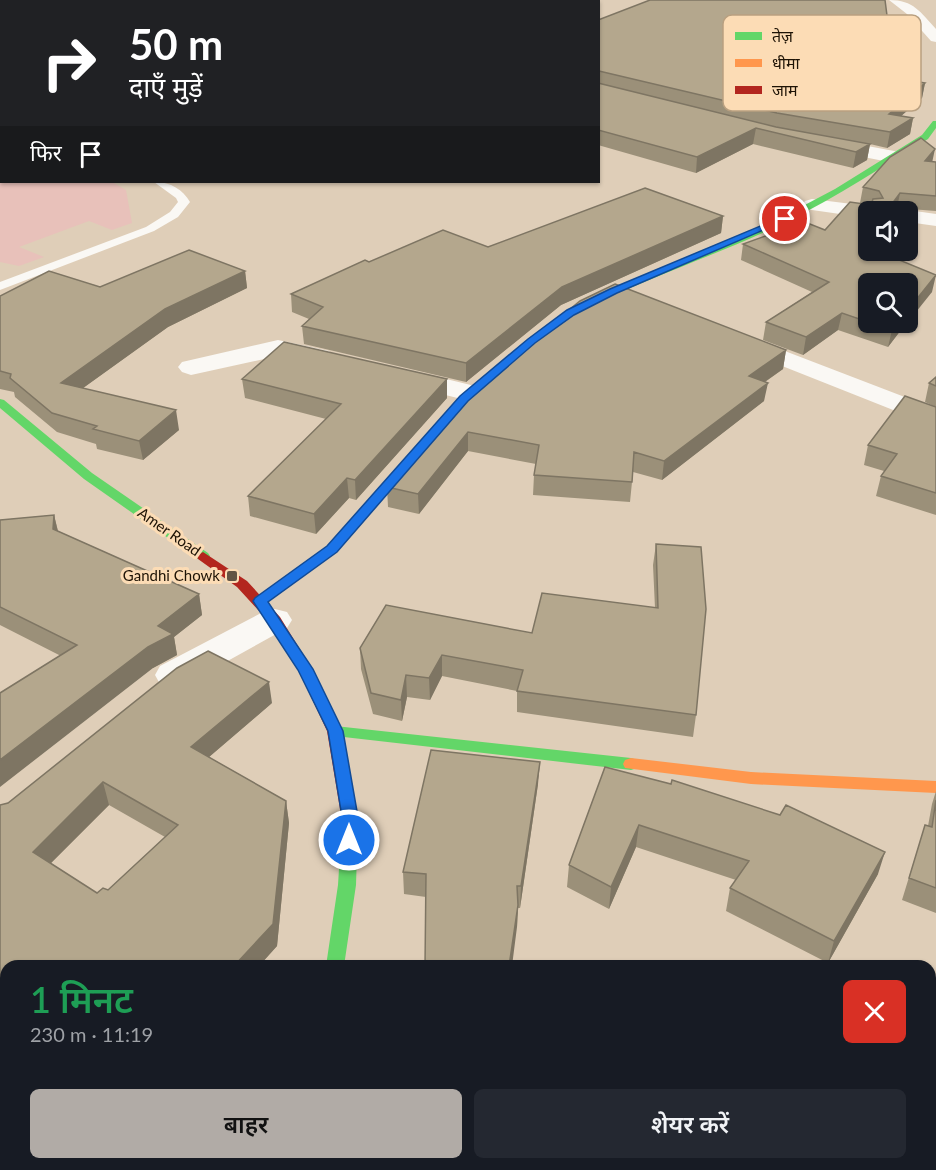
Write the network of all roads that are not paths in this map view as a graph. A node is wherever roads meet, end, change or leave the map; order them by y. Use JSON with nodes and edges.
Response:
{"nodes":[{"id":1,"x":897,"y":0,"type":"edge"},
{"id":2,"x":912,"y":11,"type":"junction"},
{"id":3,"x":936,"y":11,"type":"edge"},
{"id":4,"x":916,"y":15,"type":"edge"},
{"id":5,"x":921,"y":20,"type":"edge"},
{"id":6,"x":934,"y":33,"type":"edge"},
{"id":7,"x":936,"y":123,"type":"edge"},
{"id":8,"x":807,"y":141,"type":"edge"},
{"id":9,"x":894,"y":157,"type":"junction"},
{"id":10,"x":161,"y":183,"type":"edge"},
{"id":11,"x":812,"y":205,"type":"junction"},
{"id":12,"x":858,"y":211,"type":"edge"},
{"id":13,"x":918,"y":217,"type":"edge"},
{"id":14,"x":936,"y":220,"type":"edge"},
{"id":15,"x":0,"y":286,"type":"edge"},
{"id":16,"x":613,"y":291,"type":"junction"},
{"id":17,"x":645,"y":304,"type":"edge"},
{"id":18,"x":570,"y":312,"type":"edge"},
{"id":19,"x":719,"y":333,"type":"edge"},
{"id":20,"x":514,"y":356,"type":"edge"},
{"id":21,"x":339,"y":361,"type":"edge"},
{"id":22,"x":191,"y":367,"type":"dead end"},
{"id":23,"x":382,"y":372,"type":"edge"},
{"id":24,"x":470,"y":393,"type":"junction"},
{"id":25,"x":0,"y":402,"type":"edge"},
{"id":26,"x":936,"y":419,"type":"edge"},
{"id":27,"x":267,"y":611,"type":"junction"},
{"id":28,"x":148,"y":694,"type":"edge"},
{"id":29,"x":335,"y":731,"type":"junction"},
{"id":30,"x":936,"y":787,"type":"edge"},
{"id":31,"x":335,"y":960,"type":"edge"}],
"edges":[{"from":1,"to":2,"type":"street"},
{"from":2,"to":3,"type":"street"},
{"from":2,"to":4,"type":"street"},
{"from":5,"to":6,"type":"street"},
{"from":7,"to":9,"type":"street"},
{"from":8,"to":9,"type":"street"},
{"from":9,"to":11,"type":"street"},
{"from":10,"to":15,"type":"lane"},
{"from":11,"to":12,"type":"street"},
{"from":11,"to":16,"type":"street"},
{"from":13,"to":14,"type":"street"},
{"from":16,"to":17,"type":"street"},
{"from":16,"to":18,"type":"street"},
{"from":19,"to":26,"type":"street"},
{"from":20,"to":24,"type":"street"},
{"from":21,"to":22,"type":"street"},
{"from":23,"to":24,"type":"street"},
{"from":24,"to":27,"type":"street"},
{"from":25,"to":27,"type":"street","name":"Amer Road"},
{"from":27,"to":28,"type":"street"},
{"from":27,"to":29,"type":"street","name":"Amer Road"},
{"from":29,"to":30,"type":"street"},
{"from":29,"to":31,"type":"street","name":"Amer Road"}]}
